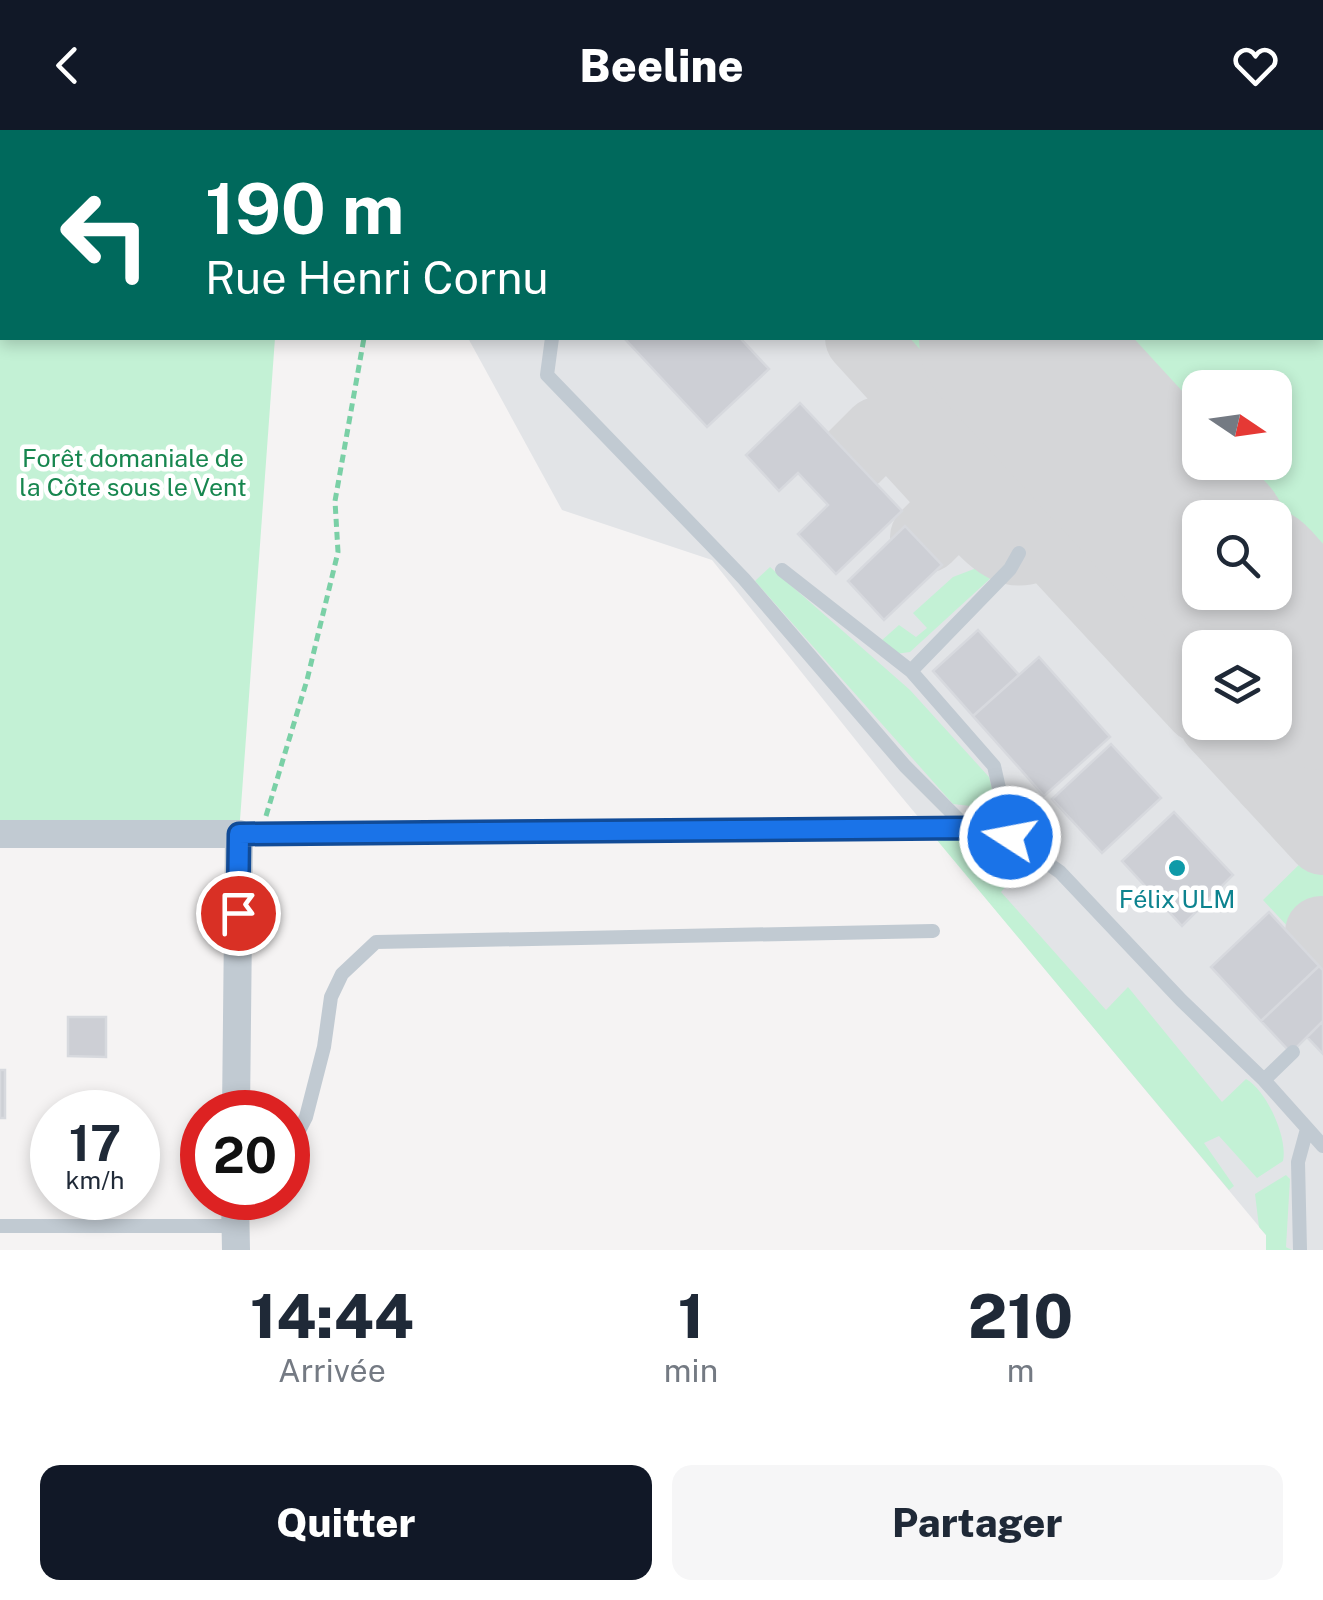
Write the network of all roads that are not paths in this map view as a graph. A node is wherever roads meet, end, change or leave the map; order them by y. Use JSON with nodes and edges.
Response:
{"nodes":[{"id":1,"x":552,"y":340,"type":"edge"},
{"id":2,"x":1019,"y":552,"type":"dead end"},
{"id":3,"x":782,"y":570,"type":"dead end"},
{"id":4,"x":911,"y":671,"type":"junction"},
{"id":5,"x":967,"y":828,"type":"junction"},
{"id":6,"x":0,"y":834,"type":"edge"},
{"id":7,"x":250,"y":834,"type":"junction"},
{"id":8,"x":1010,"y":837,"type":"junction"},
{"id":9,"x":933,"y":931,"type":"dead end"},
{"id":10,"x":1293,"y":1052,"type":"dead end"},
{"id":11,"x":1264,"y":1080,"type":"junction"},
{"id":12,"x":237,"y":1090,"type":"edge"},
{"id":13,"x":310,"y":1102,"type":"edge"},
{"id":14,"x":1308,"y":1129,"type":"junction"},
{"id":15,"x":1323,"y":1146,"type":"edge"},
{"id":16,"x":0,"y":1226,"type":"edge"},
{"id":17,"x":235,"y":1238,"type":"edge"},
{"id":18,"x":1300,"y":1250,"type":"edge"}],
"edges":[{"from":1,"to":5,"type":"lane"},
{"from":2,"to":4,"type":"lane"},
{"from":3,"to":4,"type":"lane"},
{"from":4,"to":8,"type":"lane"},
{"from":5,"to":7,"type":"lane"},
{"from":5,"to":8,"type":"lane"},
{"from":6,"to":7,"type":"street"},
{"from":7,"to":12,"type":"street"},
{"from":8,"to":11,"type":"lane"},
{"from":9,"to":13,"type":"lane"},
{"from":10,"to":11,"type":"lane"},
{"from":11,"to":14,"type":"lane"},
{"from":14,"to":15,"type":"lane"},
{"from":14,"to":18,"type":"lane"},
{"from":16,"to":17,"type":"lane"}]}
